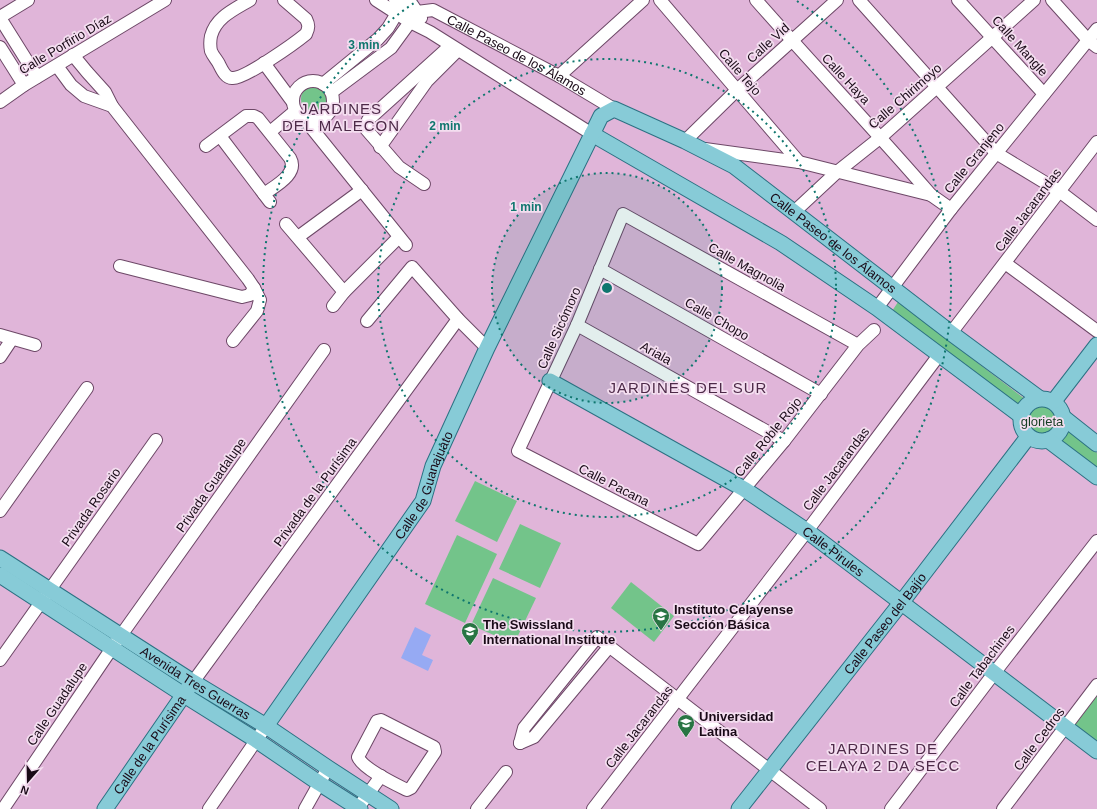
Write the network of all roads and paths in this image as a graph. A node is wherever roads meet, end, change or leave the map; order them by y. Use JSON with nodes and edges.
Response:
{"nodes":[{"id":1,"x":166,"y":0,"type":"edge"},
{"id":2,"x":250,"y":0,"type":"edge"},
{"id":3,"x":284,"y":0,"type":"edge"},
{"id":4,"x":376,"y":0,"type":"edge"},
{"id":5,"x":395,"y":0,"type":"edge"},
{"id":6,"x":409,"y":0,"type":"edge"},
{"id":7,"x":643,"y":0,"type":"edge"},
{"id":8,"x":660,"y":0,"type":"edge"},
{"id":9,"x":756,"y":0,"type":"edge"},
{"id":10,"x":837,"y":0,"type":"edge"},
{"id":11,"x":859,"y":0,"type":"edge"},
{"id":12,"x":958,"y":0,"type":"edge"},
{"id":13,"x":1034,"y":0,"type":"edge"},
{"id":14,"x":1052,"y":0,"type":"edge"},
{"id":15,"x":20,"y":2,"type":"edge"},
{"id":16,"x":397,"y":13,"type":"junction"},
{"id":17,"x":413,"y":17,"type":"junction"},
{"id":18,"x":0,"y":18,"type":"edge"},
{"id":19,"x":1097,"y":29,"type":"edge"},
{"id":20,"x":430,"y":32,"type":"junction"},
{"id":21,"x":993,"y":37,"type":"junction"},
{"id":22,"x":792,"y":40,"type":"junction"},
{"id":23,"x":1093,"y":44,"type":"edge"},
{"id":24,"x":0,"y":46,"type":"edge"},
{"id":25,"x":454,"y":48,"type":"junction"},
{"id":26,"x":74,"y":55,"type":"junction"},
{"id":27,"x":264,"y":63,"type":"junction"},
{"id":28,"x":57,"y":66,"type":"junction"},
{"id":29,"x":559,"y":76,"type":"junction"},
{"id":30,"x":37,"y":77,"type":"junction"},
{"id":31,"x":423,"y":77,"type":"junction"},
{"id":32,"x":303,"y":83,"type":"junction"},
{"id":33,"x":24,"y":85,"type":"junction"},
{"id":34,"x":280,"y":85,"type":"junction"},
{"id":35,"x":938,"y":87,"type":"junction"},
{"id":36,"x":327,"y":88,"type":"junction"},
{"id":37,"x":737,"y":90,"type":"junction"},
{"id":38,"x":1044,"y":94,"type":"junction"},
{"id":39,"x":0,"y":102,"type":"edge"},
{"id":40,"x":112,"y":106,"type":"junction"},
{"id":41,"x":294,"y":106,"type":"junction"},
{"id":42,"x":614,"y":109,"type":"junction"},
{"id":43,"x":306,"y":120,"type":"junction"},
{"id":44,"x":320,"y":121,"type":"junction"},
{"id":45,"x":270,"y":132,"type":"junction"},
{"id":46,"x":592,"y":134,"type":"junction"},
{"id":47,"x":318,"y":135,"type":"junction"},
{"id":48,"x":220,"y":136,"type":"junction"},
{"id":49,"x":881,"y":137,"type":"junction"},
{"id":50,"x":685,"y":140,"type":"junction"},
{"id":51,"x":1097,"y":142,"type":"edge"},
{"id":52,"x":206,"y":146,"type":"dead end"},
{"id":53,"x":380,"y":146,"type":"junction"},
{"id":54,"x":701,"y":148,"type":"junction"},
{"id":55,"x":996,"y":153,"type":"junction"},
{"id":56,"x":799,"y":162,"type":"junction"},
{"id":57,"x":838,"y":172,"type":"junction"},
{"id":58,"x":424,"y":184,"type":"dead end"},
{"id":59,"x":362,"y":190,"type":"junction"},
{"id":60,"x":1059,"y":191,"type":"junction"},
{"id":61,"x":931,"y":195,"type":"junction"},
{"id":62,"x":951,"y":209,"type":"junction"},
{"id":63,"x":794,"y":212,"type":"junction"},
{"id":64,"x":622,"y":214,"type":"joint"},
{"id":65,"x":1097,"y":220,"type":"edge"},
{"id":66,"x":286,"y":224,"type":"dead end"},
{"id":67,"x":298,"y":237,"type":"junction"},
{"id":68,"x":1005,"y":264,"type":"junction"},
{"id":69,"x":120,"y":266,"type":"dead end"},
{"id":70,"x":600,"y":269,"type":"junction"},
{"id":71,"x":892,"y":287,"type":"junction"},
{"id":72,"x":254,"y":288,"type":"junction"},
{"id":73,"x":344,"y":292,"type":"junction"},
{"id":74,"x":333,"y":306,"type":"dead end"},
{"id":75,"x":877,"y":308,"type":"junction"},
{"id":76,"x":458,"y":319,"type":"junction"},
{"id":77,"x":367,"y":321,"type":"dead end"},
{"id":78,"x":577,"y":325,"type":"junction"},
{"id":79,"x":874,"y":330,"type":"dead end"},
{"id":80,"x":1097,"y":331,"type":"edge"},
{"id":81,"x":951,"y":333,"type":"junction"},
{"id":82,"x":0,"y":335,"type":"edge"},
{"id":83,"x":12,"y":339,"type":"junction"},
{"id":84,"x":233,"y":341,"type":"dead end"},
{"id":85,"x":35,"y":345,"type":"dead end"},
{"id":86,"x":858,"y":345,"type":"junction"},
{"id":87,"x":1097,"y":345,"type":"edge"},
{"id":88,"x":487,"y":348,"type":"junction"},
{"id":89,"x":324,"y":350,"type":"dead end"},
{"id":90,"x":939,"y":355,"type":"junction"},
{"id":91,"x":0,"y":357,"type":"edge"},
{"id":92,"x":550,"y":381,"type":"junction"},
{"id":93,"x":87,"y":388,"type":"dead end"},
{"id":94,"x":821,"y":394,"type":"junction"},
{"id":95,"x":1039,"y":398,"type":"junction"},
{"id":96,"x":1054,"y":401,"type":"junction"},
{"id":97,"x":1020,"y":415,"type":"junction"},
{"id":98,"x":1064,"y":418,"type":"junction"},
{"id":99,"x":1028,"y":437,"type":"junction"},
{"id":100,"x":156,"y":440,"type":"dead end"},
{"id":101,"x":1048,"y":440,"type":"junction"},
{"id":102,"x":784,"y":441,"type":"junction"},
{"id":103,"x":1097,"y":444,"type":"edge"},
{"id":104,"x":518,"y":451,"type":"joint"},
{"id":105,"x":1097,"y":477,"type":"edge"},
{"id":106,"x":744,"y":489,"type":"junction"},
{"id":107,"x":0,"y":511,"type":"edge"},
{"id":108,"x":807,"y":531,"type":"junction"},
{"id":109,"x":1097,"y":541,"type":"edge"},
{"id":110,"x":698,"y":544,"type":"joint"},
{"id":111,"x":0,"y":558,"type":"edge"},
{"id":112,"x":0,"y":575,"type":"edge"},
{"id":113,"x":50,"y":589,"type":"junction"},
{"id":114,"x":42,"y":602,"type":"junction"},
{"id":115,"x":900,"y":603,"type":"junction"},
{"id":116,"x":121,"y":636,"type":"junction"},
{"id":117,"x":609,"y":647,"type":"junction"},
{"id":118,"x":112,"y":648,"type":"junction"},
{"id":119,"x":0,"y":660,"type":"edge"},
{"id":120,"x":994,"y":672,"type":"junction"},
{"id":121,"x":194,"y":682,"type":"junction"},
{"id":122,"x":1097,"y":685,"type":"edge"},
{"id":123,"x":556,"y":687,"type":"junction"},
{"id":124,"x":184,"y":695,"type":"junction"},
{"id":125,"x":569,"y":696,"type":"junction"},
{"id":126,"x":678,"y":700,"type":"junction"},
{"id":127,"x":266,"y":726,"type":"junction"},
{"id":128,"x":1065,"y":727,"type":"junction"},
{"id":129,"x":256,"y":740,"type":"junction"},
{"id":130,"x":1097,"y":751,"type":"edge"},
{"id":131,"x":328,"y":768,"type":"junction"},
{"id":132,"x":769,"y":770,"type":"junction"},
{"id":133,"x":506,"y":772,"type":"dead end"},
{"id":134,"x":381,"y":776,"type":"junction"},
{"id":135,"x":319,"y":783,"type":"junction"},
{"id":136,"x":367,"y":794,"type":"junction"},
{"id":137,"x":5,"y":806,"type":"edge"},
{"id":138,"x":359,"y":808,"type":"edge"},
{"id":139,"x":105,"y":809,"type":"edge"},
{"id":140,"x":209,"y":809,"type":"edge"},
{"id":141,"x":305,"y":809,"type":"edge"},
{"id":142,"x":391,"y":809,"type":"edge"},
{"id":143,"x":477,"y":809,"type":"edge"},
{"id":144,"x":593,"y":809,"type":"edge"},
{"id":145,"x":739,"y":809,"type":"edge"},
{"id":146,"x":820,"y":809,"type":"edge"},
{"id":147,"x":891,"y":809,"type":"edge"},
{"id":148,"x":1003,"y":809,"type":"edge"}],
"edges":[{"from":1,"to":26,"type":"street","name":"Calle Porfirio Díaz"},
{"from":2,"to":27,"type":"street"},
{"from":3,"to":27,"type":"street"},
{"from":4,"to":16,"type":"street","name":"Calle Paseo de los Álamos"},
{"from":5,"to":20,"type":"street","name":"Calle Paseo de los Álamos"},
{"from":6,"to":17,"type":"street","name":"Calle Paseo de los Álamos"},
{"from":7,"to":29,"type":"street"},
{"from":8,"to":37,"type":"street","name":"Calle Tejo"},
{"from":9,"to":22,"type":"street","name":"Calle Haya"},
{"from":10,"to":22,"type":"street","name":"Calle Vid"},
{"from":11,"to":35,"type":"street"},
{"from":12,"to":21,"type":"street","name":"Calle Mangle"},
{"from":13,"to":21,"type":"street","name":"Calle Chirimoyo"},
{"from":14,"to":23,"type":"street"},
{"from":15,"to":18,"type":"street"},
{"from":16,"to":17,"type":"street","name":"Calle Paseo de los Álamos"},
{"from":16,"to":36,"type":"street"},
{"from":17,"to":20,"type":"street","name":"Calle Paseo de los Álamos"},
{"from":17,"to":29,"type":"street","name":"Calle Paseo de los Álamos"},
{"from":17,"to":36,"type":"street"},
{"from":18,"to":30,"type":"street"},
{"from":19,"to":23,"type":"street","name":"Calle Granjeno"},
{"from":20,"to":25,"type":"street","name":"Calle Paseo de los Álamos"},
{"from":21,"to":35,"type":"street","name":"Calle Chirimoyo"},
{"from":21,"to":38,"type":"street","name":"Calle Mangle"},
{"from":22,"to":37,"type":"street","name":"Calle Vid"},
{"from":22,"to":49,"type":"street","name":"Calle Haya"},
{"from":23,"to":38,"type":"street","name":"Calle Granjeno"},
{"from":24,"to":33,"type":"street"},
{"from":25,"to":31,"type":"street"},
{"from":25,"to":46,"type":"street","name":"Calle Paseo de los Álamos"},
{"from":26,"to":28,"type":"street","name":"Calle Porfirio Díaz"},
{"from":26,"to":40,"type":"street"},
{"from":27,"to":34,"type":"street"},
{"from":28,"to":30,"type":"street","name":"Calle Porfirio Díaz"},
{"from":28,"to":40,"type":"street"},
{"from":29,"to":42,"type":"street","name":"Calle Paseo de los Álamos"},
{"from":30,"to":33,"type":"street","name":"Calle Porfirio Díaz"},
{"from":31,"to":53,"type":"street"},
{"from":31,"to":53,"type":"street"},
{"from":32,"to":34,"type":"street"},
{"from":32,"to":36,"type":"street"},
{"from":32,"to":41,"type":"street"},
{"from":33,"to":39,"type":"street","name":"Calle Porfirio Díaz"},
{"from":34,"to":41,"type":"street"},
{"from":35,"to":49,"type":"street","name":"Calle Chirimoyo"},
{"from":35,"to":55,"type":"street"},
{"from":36,"to":44,"type":"street"},
{"from":37,"to":50,"type":"street","name":"Calle Vid"},
{"from":37,"to":56,"type":"street","name":"Calle Tejo"},
{"from":38,"to":55,"type":"street","name":"Calle Granjeno"},
{"from":40,"to":72,"type":"street"},
{"from":41,"to":43,"type":"street"},
{"from":41,"to":45,"type":"street"},
{"from":42,"to":46,"type":"main road"},
{"from":42,"to":50,"type":"main road","name":"Calle Paseo de los Álamos"},
{"from":43,"to":44,"type":"street"},
{"from":43,"to":47,"type":"street"},
{"from":44,"to":47,"type":"street"},
{"from":45,"to":48,"type":"street"},
{"from":45,"to":48,"type":"street"},
{"from":46,"to":75,"type":"main road","name":"Calle Paseo de los Álamos"},
{"from":46,"to":88,"type":"main road","name":"Calle de Guanajuato"},
{"from":47,"to":59,"type":"street"},
{"from":48,"to":52,"type":"street"},
{"from":49,"to":57,"type":"street","name":"Calle Chirimoyo"},
{"from":49,"to":61,"type":"street","name":"Calle Haya"},
{"from":50,"to":54,"type":"main road","name":"Calle Paseo de los Álamos"},
{"from":51,"to":60,"type":"street","name":"Calle Jacarandas"},
{"from":53,"to":58,"type":"street"},
{"from":54,"to":56,"type":"street"},
{"from":54,"to":63,"type":"main road","name":"Calle Paseo de los Álamos"},
{"from":55,"to":60,"type":"street"},
{"from":55,"to":62,"type":"street","name":"Calle Granjeno"},
{"from":56,"to":57,"type":"street"},
{"from":57,"to":61,"type":"street"},
{"from":57,"to":63,"type":"street","name":"Calle Chirimoyo"},
{"from":59,"to":67,"type":"street"},
{"from":59,"to":73,"type":"street"},
{"from":60,"to":65,"type":"street"},
{"from":60,"to":68,"type":"street","name":"Calle Jacarandas"},
{"from":61,"to":62,"type":"street"},
{"from":62,"to":71,"type":"street","name":"Calle Granjeno"},
{"from":63,"to":71,"type":"main road","name":"Calle Paseo de los Álamos"},
{"from":64,"to":70,"type":"street","name":"Calle Sicómoro"},
{"from":64,"to":86,"type":"street","name":"Calle Magnolia"},
{"from":66,"to":67,"type":"street"},
{"from":67,"to":73,"type":"street"},
{"from":68,"to":80,"type":"street"},
{"from":68,"to":81,"type":"street","name":"Calle Jacarandas"},
{"from":69,"to":72,"type":"street"},
{"from":70,"to":78,"type":"street","name":"Calle Sicómoro"},
{"from":70,"to":94,"type":"street","name":"Calle Chopo"},
{"from":71,"to":75,"type":"street","name":"Calle Granjeno"},
{"from":71,"to":81,"type":"main road","name":"Calle Paseo de los Álamos"},
{"from":72,"to":84,"type":"street"},
{"from":73,"to":74,"type":"street"},
{"from":75,"to":90,"type":"main road","name":"Calle Paseo de los Álamos"},
{"from":76,"to":77,"type":"street"},
{"from":76,"to":88,"type":"street"},
{"from":76,"to":121,"type":"street","name":"Privada de la Purísima"},
{"from":78,"to":92,"type":"street","name":"Calle Sicómoro"},
{"from":78,"to":102,"type":"street","name":"Ariala"},
{"from":79,"to":86,"type":"street","name":"Calle Roble Rojo"},
{"from":81,"to":95,"type":"main road","name":"Calle Paseo de los Álamos"},
{"from":82,"to":83,"type":"street"},
{"from":83,"to":85,"type":"street"},
{"from":83,"to":91,"type":"street"},
{"from":86,"to":94,"type":"street","name":"Calle Roble Rojo"},
{"from":87,"to":96,"type":"main road"},
{"from":88,"to":127,"type":"main road","name":"Calle de Guanajuato"},
{"from":89,"to":116,"type":"street","name":"Privada Guadalupe"},
{"from":90,"to":97,"type":"main road","name":"Calle Paseo de los Álamos"},
{"from":90,"to":108,"type":"street","name":"Calle Jacarandas"},
{"from":92,"to":104,"type":"street","name":"Calle Sicómoro"},
{"from":92,"to":106,"type":"main road","name":"Calle Pirules"},
{"from":93,"to":107,"type":"street"},
{"from":94,"to":102,"type":"street","name":"Calle Roble Rojo"},
{"from":95,"to":96,"type":"main road"},
{"from":95,"to":97,"type":"main road"},
{"from":96,"to":98,"type":"main road"},
{"from":97,"to":99,"type":"main road"},
{"from":98,"to":101,"type":"main road"},
{"from":98,"to":103,"type":"main road"},
{"from":99,"to":101,"type":"main road"},
{"from":99,"to":115,"type":"main road","name":"Calle Paseo del Bajío"},
{"from":100,"to":113,"type":"street","name":"Privada Rosario"},
{"from":101,"to":105,"type":"main road"},
{"from":102,"to":106,"type":"street","name":"Calle Roble Rojo"},
{"from":104,"to":110,"type":"street","name":"Calle Pacana"},
{"from":106,"to":108,"type":"main road","name":"Calle Pirules"},
{"from":106,"to":110,"type":"street","name":"Calle Roble Rojo"},
{"from":108,"to":115,"type":"main road","name":"Calle Pirules"},
{"from":108,"to":126,"type":"street","name":"Calle Jacarandas"},
{"from":109,"to":120,"type":"street","name":"Calle Tabachines"},
{"from":111,"to":113,"type":"main road","name":"Avenida Tres Guerras"},
{"from":112,"to":114,"type":"main road","name":"Avenida Tres Guerras"},
{"from":113,"to":114,"type":"street","name":"Privada Rosario"},
{"from":113,"to":116,"type":"main road","name":"Avenida Tres Guerras"},
{"from":114,"to":118,"type":"main road","name":"Avenida Tres Guerras"},
{"from":114,"to":119,"type":"street","name":"Privada Rosario"},
{"from":115,"to":120,"type":"main road","name":"Calle Pirules"},
{"from":115,"to":132,"type":"main road","name":"Calle Paseo del Bajío"},
{"from":116,"to":118,"type":"street","name":"Calle Guadalupe"},
{"from":116,"to":121,"type":"main road","name":"Avenida Tres Guerras"},
{"from":117,"to":123,"type":"street"},
{"from":117,"to":125,"type":"street"},
{"from":117,"to":126,"type":"street"},
{"from":118,"to":124,"type":"main road","name":"Avenida Tres Guerras"},
{"from":118,"to":137,"type":"street","name":"Calle Guadalupe"},
{"from":120,"to":128,"type":"main road","name":"Calle Pirules"},
{"from":120,"to":147,"type":"street","name":"Calle Tabachines"},
{"from":121,"to":124,"type":"main road","name":"Calle de la Purísima"},
{"from":121,"to":127,"type":"main road","name":"Avenida Tres Guerras"},
{"from":122,"to":128,"type":"street","name":"Calle Cedros"},
{"from":123,"to":125,"type":"street"},
{"from":123,"to":125,"type":"street"},
{"from":124,"to":129,"type":"main road","name":"Avenida Tres Guerras"},
{"from":124,"to":139,"type":"main road","name":"Calle de la Purísima"},
{"from":126,"to":132,"type":"street"},
{"from":126,"to":144,"type":"street","name":"Calle Jacarandas"},
{"from":127,"to":129,"type":"street","name":"Calle de Guanajuato"},
{"from":127,"to":131,"type":"main road","name":"Avenida Tres Guerras"},
{"from":128,"to":130,"type":"main road","name":"Calle Pirules"},
{"from":128,"to":148,"type":"street","name":"Calle Cedros"},
{"from":129,"to":135,"type":"main road","name":"Avenida Tres Guerras"},
{"from":129,"to":140,"type":"street","name":"Calle de Guanajuato"},
{"from":131,"to":135,"type":"street"},
{"from":131,"to":136,"type":"main road","name":"Avenida Tres Guerras"},
{"from":132,"to":145,"type":"main road","name":"Calle Paseo del Bajío"},
{"from":132,"to":146,"type":"street"},
{"from":133,"to":143,"type":"street"},
{"from":134,"to":134,"type":"street"},
{"from":134,"to":136,"type":"street"},
{"from":135,"to":138,"type":"main road","name":"Avenida Tres Guerras"},
{"from":135,"to":141,"type":"street"},
{"from":136,"to":138,"type":"street"},
{"from":136,"to":142,"type":"main road","name":"Avenida Tres Guerras"}]}
